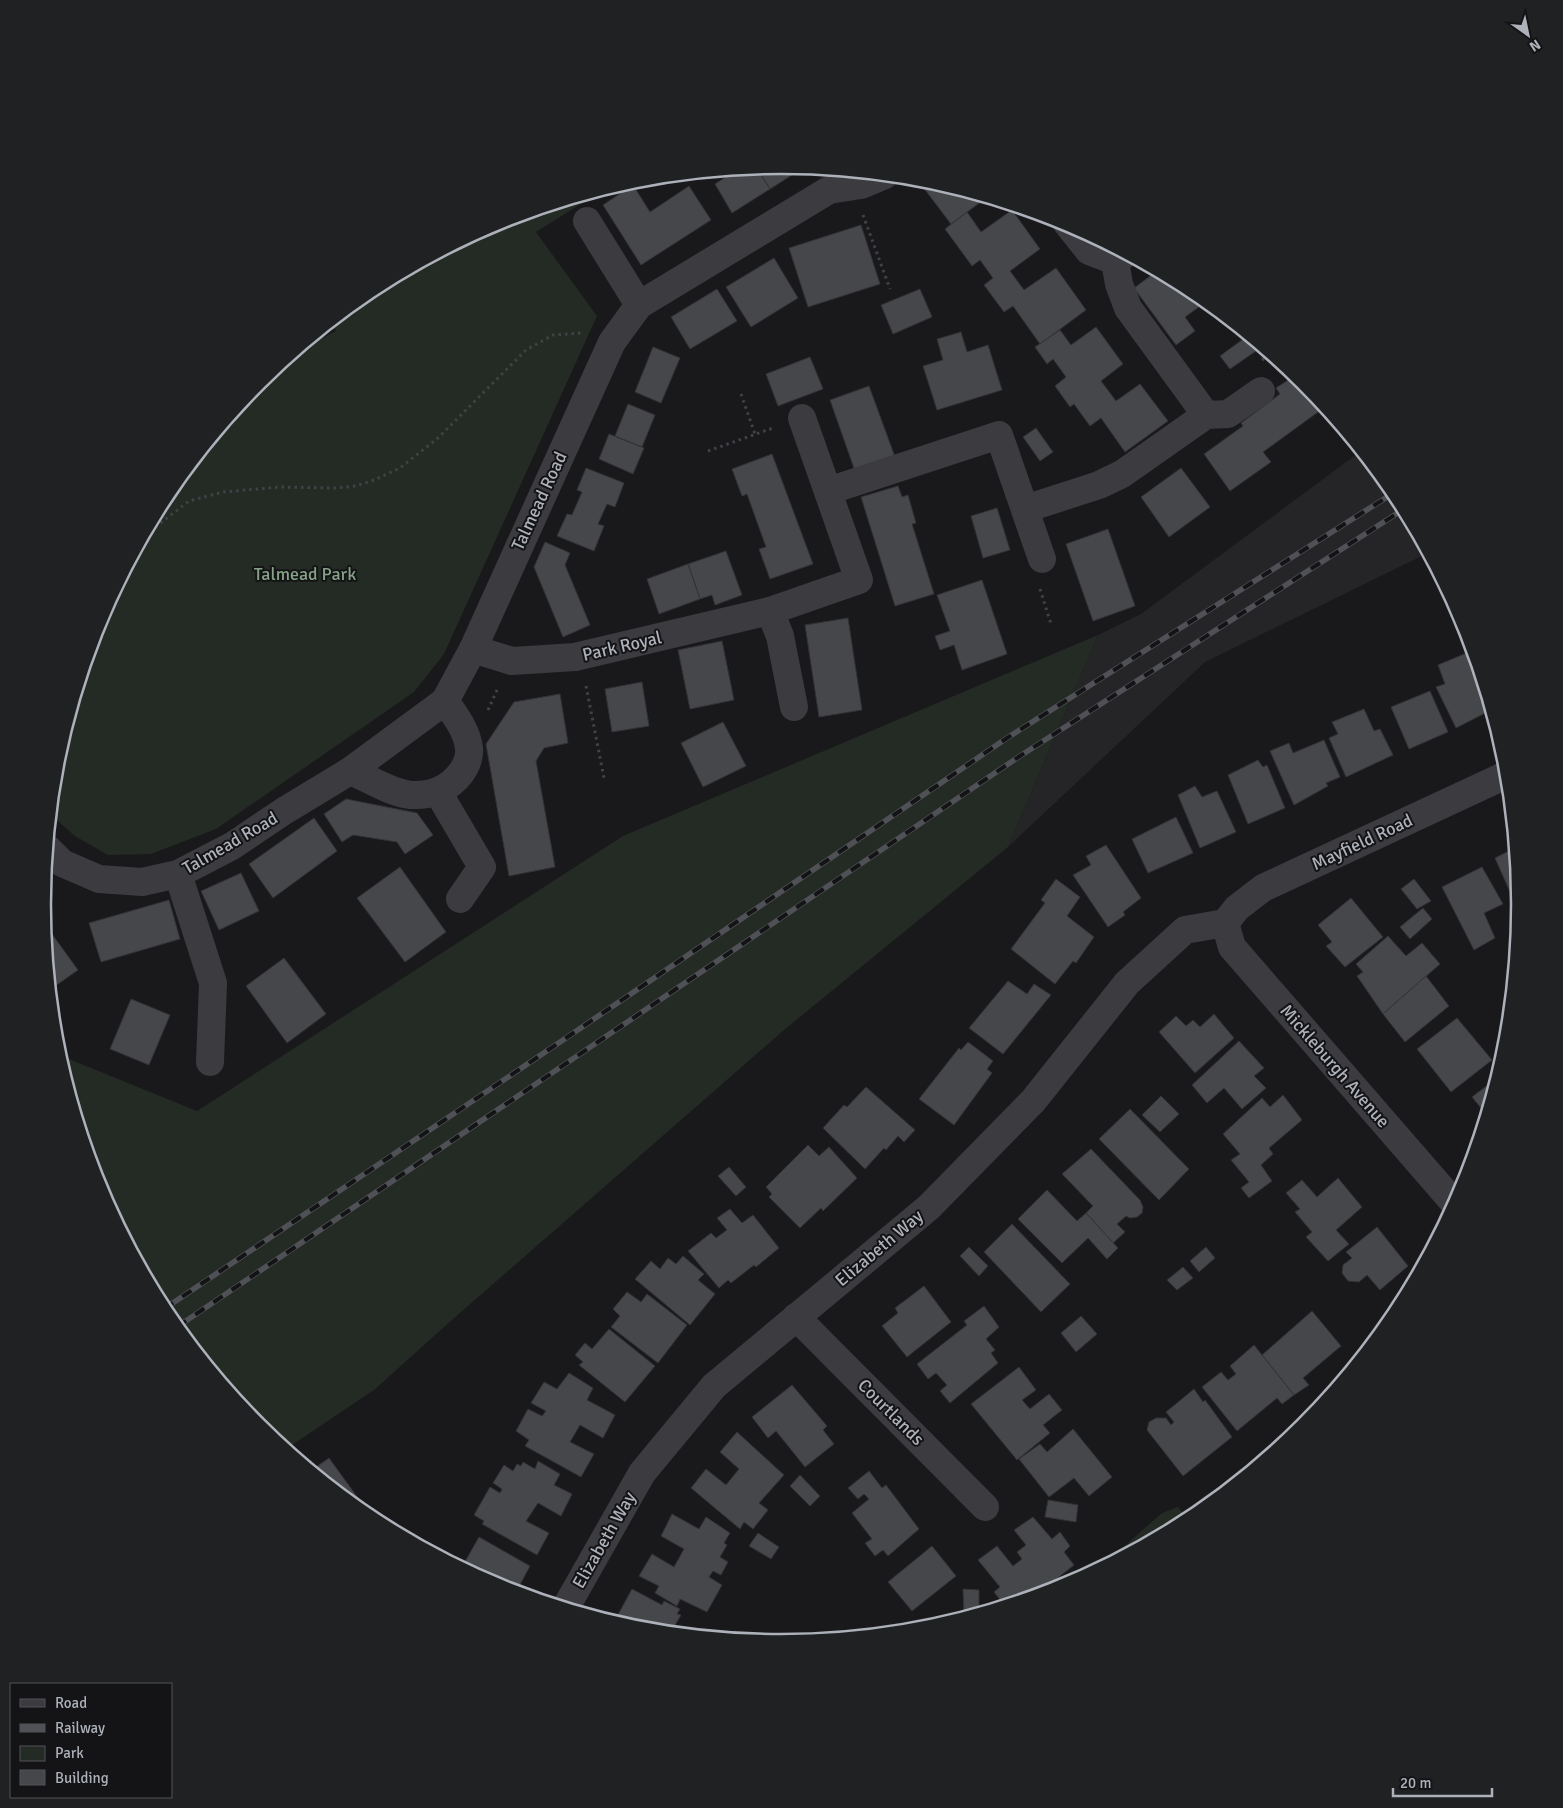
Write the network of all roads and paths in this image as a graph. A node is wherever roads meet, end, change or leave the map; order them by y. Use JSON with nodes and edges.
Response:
{"nodes":[{"id":1,"x":874,"y":180,"type":"edge"},
{"id":2,"x":853,"y":186,"type":"junction"},
{"id":3,"x":587,"y":221,"type":"dead end"},
{"id":4,"x":1078,"y":237,"type":"edge"},
{"id":5,"x":1118,"y":257,"type":"edge"},
{"id":6,"x":1120,"y":257,"type":"edge"},
{"id":7,"x":890,"y":290,"type":"dead end"},
{"id":8,"x":639,"y":304,"type":"junction"},
{"id":9,"x":612,"y":342,"type":"junction"},
{"id":10,"x":1261,"y":391,"type":"dead end"},
{"id":11,"x":741,"y":394,"type":"dead end"},
{"id":12,"x":1206,"y":415,"type":"junction"},
{"id":13,"x":802,"y":418,"type":"joint"},
{"id":14,"x":756,"y":434,"type":"junction"},
{"id":15,"x":708,"y":450,"type":"dead end"},
{"id":16,"x":828,"y":491,"type":"junction"},
{"id":17,"x":1025,"y":509,"type":"junction"},
{"id":18,"x":157,"y":526,"type":"edge"},
{"id":19,"x":1042,"y":559,"type":"dead end"},
{"id":20,"x":770,"y":611,"type":"junction"},
{"id":21,"x":473,"y":649,"type":"junction"},
{"id":22,"x":580,"y":656,"type":"junction"},
{"id":23,"x":512,"y":661,"type":"junction"},
{"id":24,"x":445,"y":701,"type":"junction"},
{"id":25,"x":794,"y":707,"type":"dead end"},
{"id":26,"x":469,"y":748,"type":"junction"},
{"id":27,"x":350,"y":771,"type":"junction"},
{"id":28,"x":1501,"y":777,"type":"edge"},
{"id":29,"x":604,"y":778,"type":"dead end"},
{"id":30,"x":438,"y":792,"type":"junction"},
{"id":31,"x":53,"y":855,"type":"edge"},
{"id":32,"x":178,"y":874,"type":"junction"},
{"id":33,"x":460,"y":899,"type":"dead end"},
{"id":34,"x":1224,"y":923,"type":"junction"},
{"id":35,"x":210,"y":1062,"type":"dead end"},
{"id":36,"x":1449,"y":1198,"type":"edge"},
{"id":37,"x":796,"y":1317,"type":"junction"},
{"id":38,"x":985,"y":1507,"type":"dead end"},
{"id":39,"x":569,"y":1602,"type":"edge"}],
"edges":[{"from":1,"to":2,"type":"street","name":"Talmead Road"},
{"from":2,"to":7,"type":"path"},
{"from":2,"to":8,"type":"street","name":"Talmead Road"},
{"from":3,"to":8,"type":"street"},
{"from":4,"to":5,"type":"street"},
{"from":6,"to":12,"type":"street"},
{"from":8,"to":9,"type":"street","name":"Talmead Road"},
{"from":9,"to":18,"type":"path"},
{"from":9,"to":21,"type":"street","name":"Talmead Road"},
{"from":10,"to":12,"type":"street"},
{"from":11,"to":14,"type":"path"},
{"from":12,"to":17,"type":"street"},
{"from":13,"to":14,"type":"path"},
{"from":13,"to":16,"type":"street","name":"Park Royal"},
{"from":14,"to":15,"type":"path"},
{"from":16,"to":17,"type":"street"},
{"from":16,"to":20,"type":"street","name":"Park Royal"},
{"from":17,"to":19,"type":"street"},
{"from":20,"to":22,"type":"street","name":"Park Royal"},
{"from":20,"to":25,"type":"street"},
{"from":21,"to":23,"type":"street","name":"Park Royal"},
{"from":21,"to":24,"type":"street","name":"Talmead Road"},
{"from":22,"to":23,"type":"street","name":"Park Royal"},
{"from":22,"to":29,"type":"path"},
{"from":23,"to":26,"type":"path"},
{"from":24,"to":26,"type":"street"},
{"from":24,"to":27,"type":"street","name":"Talmead Road"},
{"from":26,"to":30,"type":"street"},
{"from":27,"to":30,"type":"street"},
{"from":27,"to":32,"type":"street","name":"Talmead Road"},
{"from":28,"to":34,"type":"street","name":"Mayfield Road"},
{"from":30,"to":33,"type":"street"},
{"from":31,"to":32,"type":"street","name":"Talmead Road"},
{"from":32,"to":35,"type":"street"},
{"from":34,"to":36,"type":"street","name":"Mickleburgh Avenue"},
{"from":34,"to":37,"type":"street","name":"Elizabeth Way"},
{"from":37,"to":38,"type":"street","name":"Courtlands"},
{"from":37,"to":39,"type":"street","name":"Elizabeth Way"}]}
